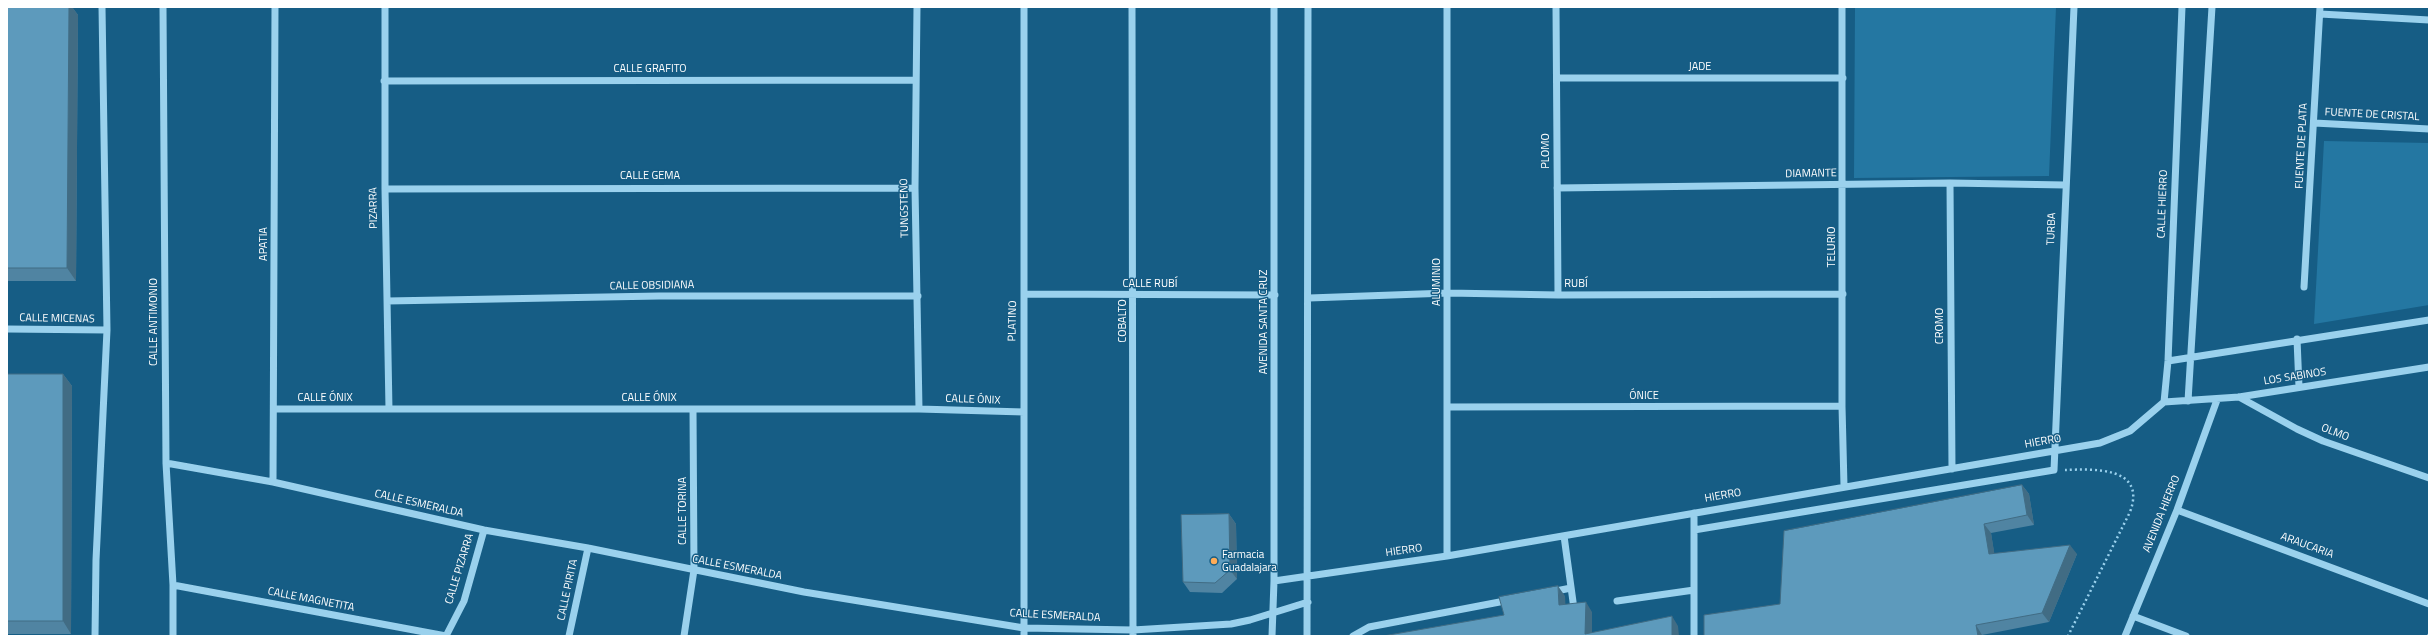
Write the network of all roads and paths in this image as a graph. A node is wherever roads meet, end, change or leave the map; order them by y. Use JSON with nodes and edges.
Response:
{"nodes":[{"id":1,"x":102,"y":7,"type":"edge"},
{"id":2,"x":163,"y":7,"type":"edge"},
{"id":3,"x":275,"y":7,"type":"edge"},
{"id":4,"x":384,"y":7,"type":"edge"},
{"id":5,"x":917,"y":7,"type":"edge"},
{"id":6,"x":1024,"y":7,"type":"edge"},
{"id":7,"x":1132,"y":7,"type":"edge"},
{"id":8,"x":1274,"y":7,"type":"edge"},
{"id":9,"x":1308,"y":7,"type":"edge"},
{"id":10,"x":1447,"y":7,"type":"edge"},
{"id":11,"x":1556,"y":7,"type":"edge"},
{"id":12,"x":1842,"y":7,"type":"edge"},
{"id":13,"x":2074,"y":7,"type":"edge"},
{"id":14,"x":2182,"y":7,"type":"edge"},
{"id":15,"x":2212,"y":7,"type":"edge"},
{"id":16,"x":2320,"y":10,"type":"edge"},
{"id":17,"x":2429,"y":20,"type":"edge"},
{"id":18,"x":1558,"y":78,"type":"junction"},
{"id":19,"x":1843,"y":78,"type":"junction"},
{"id":20,"x":916,"y":80,"type":"junction"},
{"id":21,"x":384,"y":81,"type":"junction"},
{"id":22,"x":2314,"y":123,"type":"junction"},
{"id":23,"x":2429,"y":129,"type":"edge"},
{"id":24,"x":1950,"y":183,"type":"junction"},
{"id":25,"x":1843,"y":184,"type":"junction"},
{"id":26,"x":2065,"y":185,"type":"junction"},
{"id":27,"x":915,"y":188,"type":"junction"},
{"id":28,"x":1557,"y":188,"type":"junction"},
{"id":29,"x":385,"y":189,"type":"junction"},
{"id":30,"x":2304,"y":287,"type":"dead end"},
{"id":31,"x":1448,"y":293,"type":"junction"},
{"id":32,"x":1025,"y":294,"type":"junction"},
{"id":33,"x":1843,"y":294,"type":"junction"},
{"id":34,"x":1134,"y":295,"type":"junction"},
{"id":35,"x":1275,"y":295,"type":"junction"},
{"id":36,"x":1558,"y":295,"type":"junction"},
{"id":37,"x":918,"y":296,"type":"junction"},
{"id":38,"x":1309,"y":298,"type":"junction"},
{"id":39,"x":387,"y":301,"type":"junction"},
{"id":40,"x":2429,"y":320,"type":"edge"},
{"id":41,"x":7,"y":329,"type":"edge"},
{"id":42,"x":106,"y":330,"type":"junction"},
{"id":43,"x":2297,"y":340,"type":"junction"},
{"id":44,"x":2190,"y":358,"type":"junction"},
{"id":45,"x":2168,"y":361,"type":"junction"},
{"id":46,"x":2429,"y":367,"type":"edge"},
{"id":47,"x":2299,"y":387,"type":"junction"},
{"id":48,"x":2239,"y":397,"type":"junction"},
{"id":49,"x":2217,"y":400,"type":"junction"},
{"id":50,"x":2188,"y":401,"type":"junction"},
{"id":51,"x":2164,"y":402,"type":"junction"},
{"id":52,"x":1842,"y":406,"type":"junction"},
{"id":53,"x":1447,"y":407,"type":"junction"},
{"id":54,"x":275,"y":409,"type":"junction"},
{"id":55,"x":389,"y":409,"type":"junction"},
{"id":56,"x":693,"y":409,"type":"junction"},
{"id":57,"x":919,"y":409,"type":"junction"},
{"id":58,"x":1024,"y":412,"type":"junction"},
{"id":59,"x":2056,"y":451,"type":"junction"},
{"id":60,"x":166,"y":463,"type":"junction"},
{"id":61,"x":1952,"y":468,"type":"junction"},
{"id":62,"x":2054,"y":470,"type":"junction"},
{"id":63,"x":2429,"y":478,"type":"edge"},
{"id":64,"x":274,"y":482,"type":"junction"},
{"id":65,"x":1844,"y":486,"type":"junction"},
{"id":66,"x":2177,"y":510,"type":"junction"},
{"id":67,"x":1694,"y":513,"type":"junction"},
{"id":68,"x":484,"y":530,"type":"junction"},
{"id":69,"x":1694,"y":530,"type":"junction"},
{"id":70,"x":1564,"y":536,"type":"junction"},
{"id":71,"x":588,"y":548,"type":"junction"},
{"id":72,"x":1447,"y":556,"type":"junction"},
{"id":73,"x":694,"y":570,"type":"junction"},
{"id":74,"x":1308,"y":576,"type":"junction"},
{"id":75,"x":1274,"y":581,"type":"junction"},
{"id":76,"x":173,"y":585,"type":"junction"},
{"id":77,"x":1571,"y":588,"type":"junction"},
{"id":78,"x":1694,"y":590,"type":"junction"},
{"id":79,"x":1540,"y":594,"type":"edge"},
{"id":80,"x":1517,"y":598,"type":"edge"},
{"id":81,"x":1617,"y":601,"type":"dead end"},
{"id":82,"x":1308,"y":602,"type":"junction"},
{"id":83,"x":2429,"y":604,"type":"edge"},
{"id":84,"x":1574,"y":609,"type":"edge"},
{"id":85,"x":1272,"y":614,"type":"junction"},
{"id":86,"x":2133,"y":616,"type":"junction"},
{"id":87,"x":1024,"y":628,"type":"junction"},
{"id":88,"x":1133,"y":633,"type":"edge"},
{"id":89,"x":96,"y":636,"type":"edge"},
{"id":90,"x":173,"y":636,"type":"edge"},
{"id":91,"x":446,"y":636,"type":"edge"},
{"id":92,"x":569,"y":636,"type":"edge"},
{"id":93,"x":684,"y":636,"type":"edge"},
{"id":94,"x":1024,"y":636,"type":"edge"},
{"id":95,"x":1272,"y":636,"type":"edge"},
{"id":96,"x":1307,"y":636,"type":"edge"},
{"id":97,"x":1353,"y":636,"type":"edge"},
{"id":98,"x":1694,"y":636,"type":"edge"},
{"id":99,"x":2068,"y":636,"type":"edge"},
{"id":100,"x":2125,"y":636,"type":"edge"},
{"id":101,"x":2186,"y":636,"type":"edge"}],
"edges":[{"from":1,"to":42,"type":"street"},
{"from":2,"to":60,"type":"street","name":"CALLE ANTIMONIO"},
{"from":3,"to":54,"type":"street","name":"APATIA"},
{"from":4,"to":21,"type":"street","name":"PIZARRA"},
{"from":5,"to":20,"type":"street","name":"TUNGSTENO"},
{"from":6,"to":32,"type":"street","name":"PLATINO"},
{"from":7,"to":34,"type":"street","name":"COBALTO"},
{"from":8,"to":35,"type":"street","name":"AVENIDA SANTA CRUZ"},
{"from":9,"to":38,"type":"street"},
{"from":10,"to":31,"type":"street","name":"ALUMINIO"},
{"from":11,"to":18,"type":"street","name":"PLOMO"},
{"from":12,"to":19,"type":"street","name":"TELURIO"},
{"from":13,"to":26,"type":"street","name":"TURBA"},
{"from":14,"to":45,"type":"street","name":"CALLE HIERRO"},
{"from":15,"to":44,"type":"street"},
{"from":16,"to":17,"type":"street"},
{"from":16,"to":22,"type":"street","name":"FUENTE DE PLATA"},
{"from":18,"to":19,"type":"street","name":"JADE"},
{"from":18,"to":28,"type":"street","name":"PLOMO"},
{"from":19,"to":25,"type":"street","name":"TELURIO"},
{"from":20,"to":21,"type":"street","name":"CALLE GRAFITO"},
{"from":20,"to":27,"type":"street","name":"TUNGSTENO"},
{"from":21,"to":29,"type":"street","name":"PIZARRA"},
{"from":22,"to":23,"type":"street","name":"FUENTE DE CRISTAL"},
{"from":22,"to":30,"type":"street","name":"FUENTE DE PLATA"},
{"from":24,"to":25,"type":"street","name":"DIAMANTE"},
{"from":24,"to":26,"type":"street","name":"DIAMANTE"},
{"from":24,"to":61,"type":"street","name":"CROMO"},
{"from":25,"to":28,"type":"street","name":"DIAMANTE"},
{"from":25,"to":33,"type":"street","name":"TELURIO"},
{"from":26,"to":59,"type":"street","name":"TURBA"},
{"from":27,"to":29,"type":"street","name":"CALLE GEMA"},
{"from":27,"to":37,"type":"street","name":"TUNGSTENO"},
{"from":28,"to":36,"type":"street","name":"PLOMO"},
{"from":29,"to":39,"type":"street","name":"PIZARRA"},
{"from":31,"to":36,"type":"street","name":"RUBÍ"},
{"from":31,"to":38,"type":"street","name":"RUBÍ"},
{"from":31,"to":53,"type":"street","name":"ALUMINIO"},
{"from":32,"to":34,"type":"street","name":"CALLE RUBÍ"},
{"from":32,"to":58,"type":"street","name":"PLATINO"},
{"from":33,"to":36,"type":"street","name":"RUBÍ"},
{"from":33,"to":52,"type":"street","name":"TELURIO"},
{"from":34,"to":35,"type":"street","name":"CALLE RUBÍ"},
{"from":34,"to":88,"type":"street","name":"COBALTO"},
{"from":35,"to":75,"type":"street","name":"AVENIDA SANTA CRUZ"},
{"from":37,"to":39,"type":"street","name":"CALLE OBSIDIANA"},
{"from":37,"to":57,"type":"street","name":"TUNGSTENO"},
{"from":38,"to":74,"type":"street"},
{"from":39,"to":55,"type":"street","name":"PIZARRA"},
{"from":40,"to":43,"type":"street"},
{"from":41,"to":42,"type":"street","name":"CALLE MICENAS"},
{"from":42,"to":89,"type":"street"},
{"from":43,"to":44,"type":"street"},
{"from":43,"to":47,"type":"street"},
{"from":44,"to":45,"type":"street"},
{"from":44,"to":50,"type":"street"},
{"from":45,"to":51,"type":"street","name":"CALLE HIERRO"},
{"from":46,"to":47,"type":"street","name":"LOS SABINOS"},
{"from":47,"to":48,"type":"street","name":"LOS SABINOS"},
{"from":48,"to":49,"type":"street","name":"LOS SABINOS"},
{"from":48,"to":63,"type":"street","name":"OLMO"},
{"from":49,"to":50,"type":"street","name":"LOS SABINOS"},
{"from":49,"to":66,"type":"street","name":"AVENIDA HIERRO"},
{"from":50,"to":51,"type":"street","name":"LOS SABINOS"},
{"from":51,"to":59,"type":"street","name":"HIERRO"},
{"from":52,"to":53,"type":"street","name":"ÓNICE"},
{"from":52,"to":65,"type":"street","name":"TELURIO"},
{"from":53,"to":72,"type":"street","name":"ALUMINIO"},
{"from":54,"to":55,"type":"street","name":"CALLE ÓNIX"},
{"from":54,"to":64,"type":"street","name":"APATIA"},
{"from":55,"to":56,"type":"street","name":"CALLE ÓNIX"},
{"from":56,"to":57,"type":"street","name":"CALLE ÓNIX"},
{"from":56,"to":73,"type":"street","name":"CALLE TORINA"},
{"from":57,"to":58,"type":"street","name":"CALLE ÓNIX"},
{"from":58,"to":87,"type":"street","name":"PLATINO"},
{"from":59,"to":61,"type":"street","name":"HIERRO"},
{"from":59,"to":62,"type":"street","name":"TURBA"},
{"from":60,"to":64,"type":"street","name":"CALLE ESMERALDA"},
{"from":60,"to":76,"type":"street","name":"CALLE ANTIMONIO"},
{"from":61,"to":65,"type":"street","name":"HIERRO"},
{"from":62,"to":69,"type":"street"},
{"from":62,"to":99,"type":"path"},
{"from":64,"to":68,"type":"street","name":"CALLE ESMERALDA"},
{"from":65,"to":67,"type":"street","name":"HIERRO"},
{"from":66,"to":83,"type":"street","name":"ARAUCARIA"},
{"from":66,"to":86,"type":"street","name":"AVENIDA HIERRO"},
{"from":67,"to":69,"type":"street"},
{"from":67,"to":70,"type":"street","name":"HIERRO"},
{"from":68,"to":71,"type":"street","name":"CALLE ESMERALDA"},
{"from":68,"to":91,"type":"street","name":"CALLE PIZARRA"},
{"from":69,"to":78,"type":"street"},
{"from":70,"to":72,"type":"street","name":"HIERRO"},
{"from":70,"to":77,"type":"street"},
{"from":71,"to":73,"type":"street","name":"CALLE ESMERALDA"},
{"from":71,"to":92,"type":"street","name":"CALLE PIRITA"},
{"from":72,"to":74,"type":"street","name":"HIERRO"},
{"from":73,"to":87,"type":"street","name":"CALLE ESMERALDA"},
{"from":73,"to":93,"type":"street","name":"CALLE TORINA"},
{"from":74,"to":75,"type":"street","name":"HIERRO"},
{"from":74,"to":82,"type":"street"},
{"from":75,"to":85,"type":"street","name":"AVENIDA SANTA CRUZ"},
{"from":76,"to":90,"type":"street","name":"CALLE ANTIMONIO"},
{"from":76,"to":91,"type":"street","name":"CALLE MAGNETITA"},
{"from":77,"to":79,"type":"street"},
{"from":77,"to":84,"type":"street"},
{"from":78,"to":81,"type":"street"},
{"from":78,"to":98,"type":"street"},
{"from":80,"to":97,"type":"street"},
{"from":82,"to":85,"type":"street","name":"CALLE ESMERALDA"},
{"from":82,"to":96,"type":"street"},
{"from":85,"to":88,"type":"street","name":"CALLE ESMERALDA"},
{"from":85,"to":95,"type":"street","name":"AVENIDA SANTA CRUZ"},
{"from":86,"to":100,"type":"street","name":"AVENIDA HIERRO"},
{"from":86,"to":101,"type":"street"},
{"from":87,"to":88,"type":"street","name":"CALLE ESMERALDA"},
{"from":87,"to":94,"type":"street","name":"PLATINO"}]}
